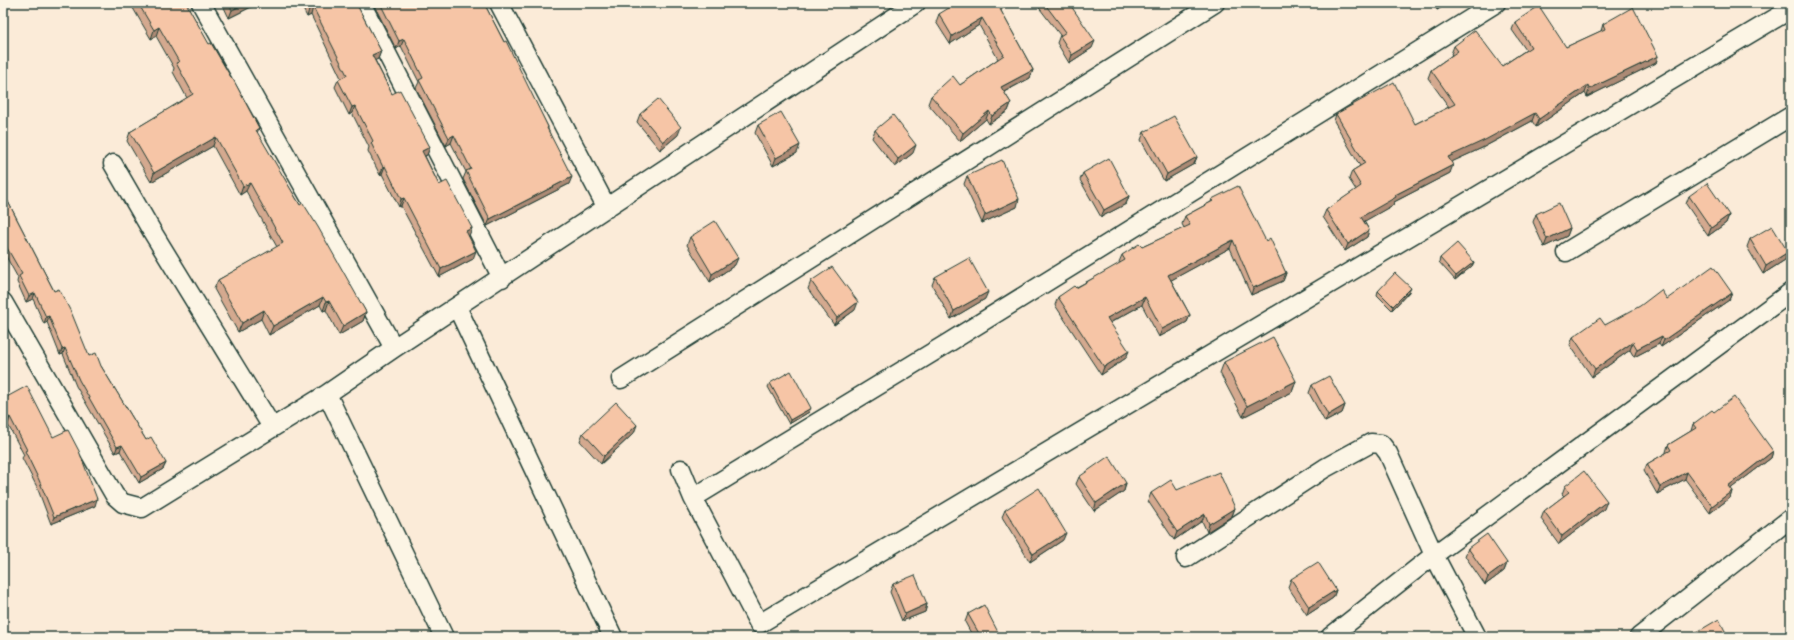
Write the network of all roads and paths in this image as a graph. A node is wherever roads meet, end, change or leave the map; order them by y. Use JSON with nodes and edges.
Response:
{"nodes":[{"id":1,"x":201,"y":3,"type":"edge"},
{"id":2,"x":361,"y":3,"type":"edge"},
{"id":3,"x":499,"y":3,"type":"edge"},
{"id":4,"x":916,"y":3,"type":"edge"},
{"id":5,"x":1215,"y":3,"type":"edge"},
{"id":6,"x":1496,"y":3,"type":"edge"},
{"id":7,"x":1791,"y":9,"type":"edge"},
{"id":8,"x":1791,"y":116,"type":"edge"},
{"id":9,"x":113,"y":164,"type":"dead end"},
{"id":10,"x":607,"y":208,"type":"junction"},
{"id":11,"x":1566,"y":252,"type":"dead end"},
{"id":12,"x":502,"y":278,"type":"junction"},
{"id":13,"x":1791,"y":292,"type":"edge"},
{"id":14,"x":3,"y":302,"type":"edge"},
{"id":15,"x":457,"y":307,"type":"junction"},
{"id":16,"x":394,"y":348,"type":"junction"},
{"id":17,"x":621,"y":379,"type":"dead end"},
{"id":18,"x":327,"y":394,"type":"junction"},
{"id":19,"x":272,"y":427,"type":"junction"},
{"id":20,"x":681,"y":469,"type":"dead end"},
{"id":21,"x":693,"y":498,"type":"junction"},
{"id":22,"x":1791,"y":518,"type":"edge"},
{"id":23,"x":1434,"y":555,"type":"junction"},
{"id":24,"x":1186,"y":558,"type":"dead end"},
{"id":25,"x":444,"y":637,"type":"edge"},
{"id":26,"x":613,"y":637,"type":"edge"},
{"id":27,"x":1330,"y":637,"type":"edge"},
{"id":28,"x":1477,"y":637,"type":"edge"},
{"id":29,"x":1639,"y":637,"type":"edge"}],
"edges":[{"from":1,"to":16,"type":"street"},
{"from":2,"to":12,"type":"street"},
{"from":3,"to":10,"type":"street"},
{"from":4,"to":10,"type":"street"},
{"from":5,"to":17,"type":"street"},
{"from":6,"to":21,"type":"street"},
{"from":7,"to":21,"type":"street"},
{"from":8,"to":11,"type":"street"},
{"from":9,"to":19,"type":"street"},
{"from":10,"to":12,"type":"street"},
{"from":12,"to":15,"type":"street"},
{"from":13,"to":23,"type":"street"},
{"from":14,"to":19,"type":"street"},
{"from":15,"to":16,"type":"street"},
{"from":15,"to":26,"type":"street"},
{"from":16,"to":18,"type":"street"},
{"from":18,"to":19,"type":"street"},
{"from":18,"to":25,"type":"street"},
{"from":20,"to":21,"type":"street"},
{"from":22,"to":29,"type":"street"},
{"from":23,"to":24,"type":"street"},
{"from":23,"to":27,"type":"street"},
{"from":23,"to":28,"type":"street"}]}
